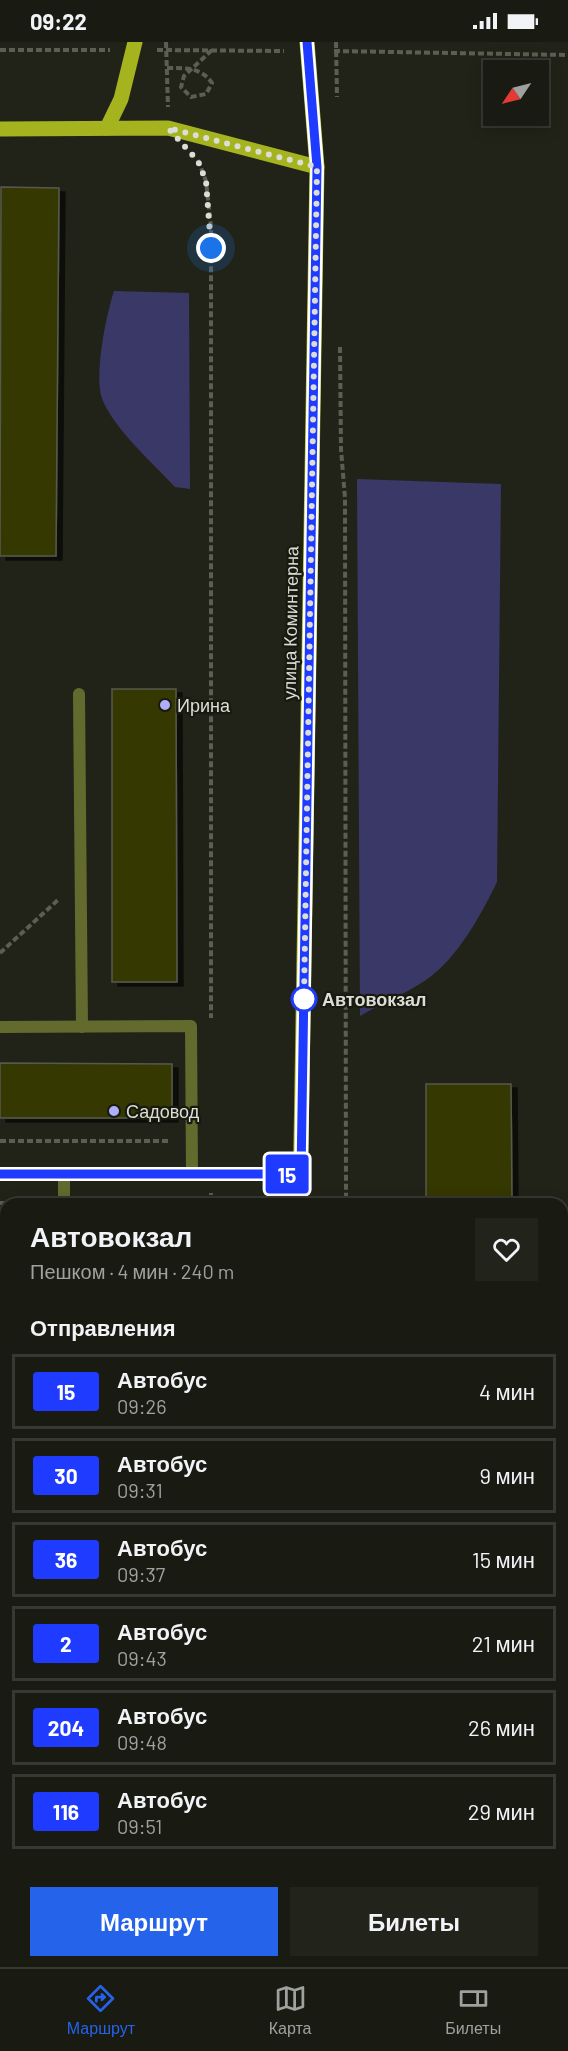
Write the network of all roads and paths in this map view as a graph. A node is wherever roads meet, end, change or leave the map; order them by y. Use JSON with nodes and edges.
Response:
{"nodes":[{"id":1,"x":135,"y":42,"type":"edge"},
{"id":2,"x":166,"y":42,"type":"edge"},
{"id":3,"x":307,"y":42,"type":"edge"},
{"id":4,"x":336,"y":42,"type":"edge"},
{"id":5,"x":212,"y":50,"type":"dead end"},
{"id":6,"x":167,"y":68,"type":"junction"},
{"id":7,"x":337,"y":100,"type":"dead end"},
{"id":8,"x":107,"y":128,"type":"junction"},
{"id":9,"x":168,"y":128,"type":"junction"},
{"id":10,"x":0,"y":129,"type":"edge"},
{"id":11,"x":317,"y":167,"type":"junction"},
{"id":12,"x":340,"y":344,"type":"dead end"},
{"id":13,"x":79,"y":694,"type":"dead end"},
{"id":14,"x":80,"y":879,"type":"junction"},
{"id":15,"x":0,"y":953,"type":"edge"},
{"id":16,"x":211,"y":1024,"type":"dead end"},
{"id":17,"x":0,"y":1027,"type":"edge"},
{"id":18,"x":82,"y":1027,"type":"junction"},
{"id":19,"x":192,"y":1141,"type":"junction"},
{"id":20,"x":0,"y":1142,"type":"edge"},
{"id":21,"x":0,"y":1174,"type":"edge"},
{"id":22,"x":64,"y":1174,"type":"junction"},
{"id":23,"x":192,"y":1174,"type":"junction"},
{"id":24,"x":301,"y":1174,"type":"junction"},
{"id":25,"x":64,"y":1198,"type":"edge"},
{"id":26,"x":300,"y":1198,"type":"edge"},
{"id":27,"x":346,"y":1198,"type":"edge"}],
"edges":[{"from":1,"to":8,"type":"main road"},
{"from":2,"to":6,"type":"path"},
{"from":3,"to":11,"type":"main road","name":"улица Коминтерна"},
{"from":4,"to":7,"type":"path"},
{"from":5,"to":6,"type":"path"},
{"from":6,"to":9,"type":"path"},
{"from":8,"to":9,"type":"main road"},
{"from":8,"to":10,"type":"main road"},
{"from":9,"to":11,"type":"main road"},
{"from":9,"to":16,"type":"path"},
{"from":11,"to":24,"type":"main road","name":"улица Коминтерна"},
{"from":12,"to":27,"type":"path"},
{"from":13,"to":14,"type":"street"},
{"from":14,"to":15,"type":"path"},
{"from":14,"to":18,"type":"street"},
{"from":17,"to":18,"type":"street"},
{"from":18,"to":19,"type":"street"},
{"from":19,"to":20,"type":"path"},
{"from":19,"to":23,"type":"street"},
{"from":21,"to":22,"type":"street"},
{"from":22,"to":23,"type":"street"},
{"from":22,"to":25,"type":"street"},
{"from":23,"to":24,"type":"street"},
{"from":24,"to":26,"type":"main road","name":"улица Коминтерна"}]}
